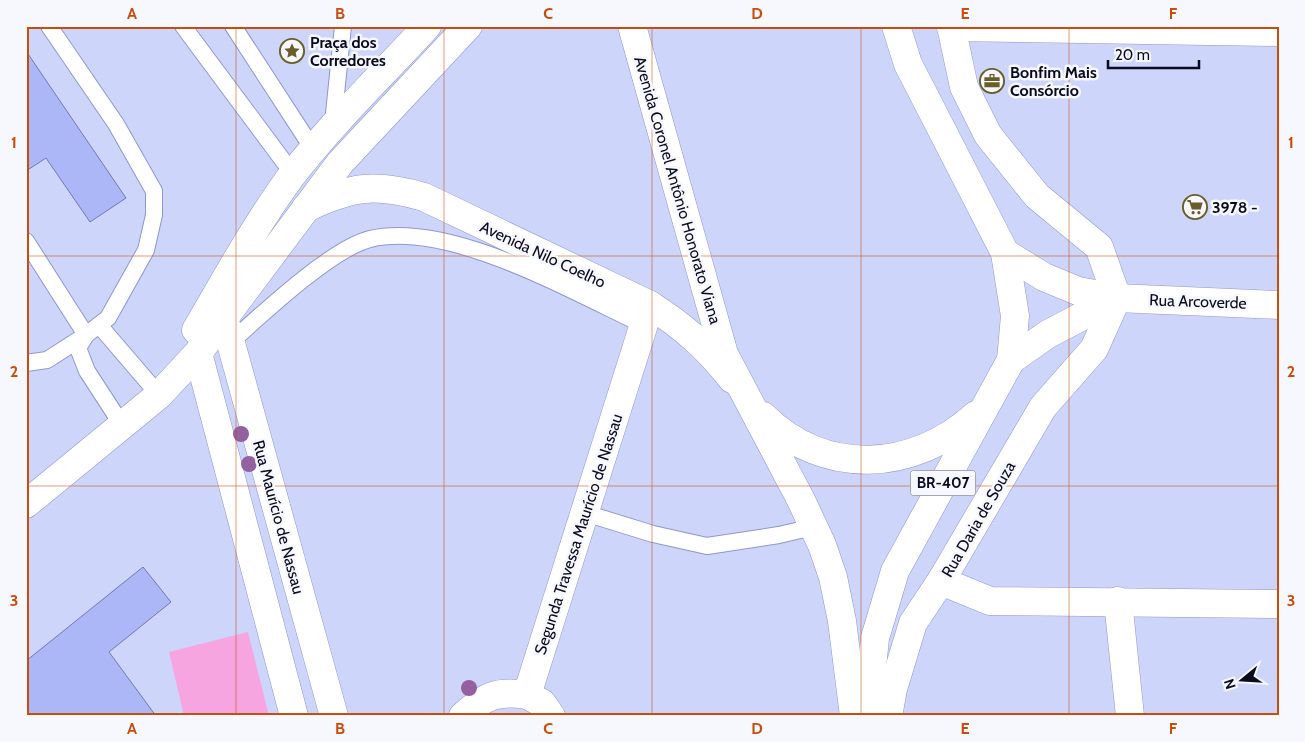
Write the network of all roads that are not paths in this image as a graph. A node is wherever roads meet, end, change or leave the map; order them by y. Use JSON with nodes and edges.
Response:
{"nodes":[{"id":1,"x":49,"y":26,"type":"edge"},
{"id":2,"x":183,"y":26,"type":"edge"},
{"id":3,"x":233,"y":26,"type":"edge"},
{"id":4,"x":343,"y":26,"type":"edge"},
{"id":5,"x":427,"y":26,"type":"edge"},
{"id":6,"x":468,"y":26,"type":"edge"},
{"id":7,"x":632,"y":26,"type":"edge"},
{"id":8,"x":880,"y":26,"type":"edge"},
{"id":9,"x":896,"y":26,"type":"edge"},
{"id":10,"x":951,"y":27,"type":"edge"},
{"id":11,"x":1279,"y":32,"type":"edge"},
{"id":12,"x":333,"y":128,"type":"junction"},
{"id":13,"x":313,"y":149,"type":"junction"},
{"id":14,"x":293,"y":174,"type":"junction"},
{"id":15,"x":303,"y":210,"type":"junction"},
{"id":16,"x":26,"y":240,"type":"edge"},
{"id":17,"x":1005,"y":252,"type":"junction"},
{"id":18,"x":1117,"y":298,"type":"junction"},
{"id":19,"x":1279,"y":304,"type":"edge"},
{"id":20,"x":647,"y":315,"type":"junction"},
{"id":21,"x":93,"y":330,"type":"junction"},
{"id":22,"x":227,"y":330,"type":"junction"},
{"id":23,"x":198,"y":353,"type":"junction"},
{"id":24,"x":1010,"y":360,"type":"junction"},
{"id":25,"x":26,"y":363,"type":"edge"},
{"id":26,"x":159,"y":395,"type":"junction"},
{"id":27,"x":750,"y":402,"type":"junction"},
{"id":28,"x":985,"y":407,"type":"junction"},
{"id":29,"x":122,"y":425,"type":"junction"},
{"id":30,"x":26,"y":504,"type":"edge"},
{"id":31,"x":585,"y":514,"type":"junction"},
{"id":32,"x":814,"y":527,"type":"junction"},
{"id":33,"x":941,"y":581,"type":"junction"},
{"id":34,"x":1118,"y":601,"type":"junction"},
{"id":35,"x":1279,"y":604,"type":"edge"},
{"id":36,"x":527,"y":694,"type":"junction"},
{"id":37,"x":294,"y":716,"type":"edge"},
{"id":38,"x":334,"y":716,"type":"edge"},
{"id":39,"x":463,"y":716,"type":"edge"},
{"id":40,"x":551,"y":716,"type":"edge"},
{"id":41,"x":854,"y":716,"type":"edge"},
{"id":42,"x":867,"y":716,"type":"edge"},
{"id":43,"x":888,"y":716,"type":"edge"},
{"id":44,"x":1130,"y":716,"type":"edge"}],
"edges":[{"from":1,"to":21,"type":"lane"},
{"from":2,"to":14,"type":"lane"},
{"from":3,"to":13,"type":"lane"},
{"from":4,"to":12,"type":"lane"},
{"from":5,"to":12,"type":"main road","name":"Avenida Nilo Coelho"},
{"from":6,"to":15,"type":"main road","name":"Avenida Nilo Coelho"},
{"from":7,"to":27,"type":"main road","name":"Avenida Coronel Antônio Honorato Viana"},
{"from":8,"to":17,"type":"main road","number":"BR-407"},
{"from":9,"to":17,"type":"main road","number":"BR-407"},
{"from":10,"to":11,"type":"main road"},
{"from":10,"to":18,"type":"main road"},
{"from":12,"to":13,"type":"main road","name":"Avenida Nilo Coelho"},
{"from":13,"to":14,"type":"main road","name":"Avenida Nilo Coelho"},
{"from":14,"to":26,"type":"main road","name":"Avenida Nilo Coelho"},
{"from":15,"to":20,"type":"main road","name":"Avenida Nilo Coelho"},
{"from":15,"to":22,"type":"main road","name":"Avenida Nilo Coelho"},
{"from":16,"to":21,"type":"lane"},
{"from":17,"to":18,"type":"main road","name":"Rua Arcoverde"},
{"from":17,"to":24,"type":"main road","number":"BR-407"},
{"from":18,"to":19,"type":"main road","name":"Rua Arcoverde"},
{"from":18,"to":24,"type":"main road","name":"Rua Arcoverde"},
{"from":18,"to":33,"type":"main road","name":"Rua Daria de Souza"},
{"from":20,"to":22,"type":"lane"},
{"from":20,"to":27,"type":"main road","name":"Avenida Nilo Coelho"},
{"from":20,"to":31,"type":"main road","name":"Segunda Travessa Maurício de Nassau"},
{"from":21,"to":25,"type":"lane"},
{"from":21,"to":26,"type":"lane"},
{"from":21,"to":29,"type":"lane"},
{"from":22,"to":23,"type":"main road","name":"Avenida Nilo Coelho"},
{"from":22,"to":38,"type":"main road","name":"Rua Maurício de Nassau"},
{"from":23,"to":26,"type":"main road","name":"Avenida Nilo Coelho"},
{"from":23,"to":37,"type":"main road"},
{"from":24,"to":28,"type":"main road","number":"BR-407"},
{"from":26,"to":29,"type":"main road","name":"Avenida Nilo Coelho"},
{"from":27,"to":28,"type":"main road"},
{"from":27,"to":32,"type":"main road"},
{"from":28,"to":42,"type":"main road","number":"BR-407"},
{"from":29,"to":30,"type":"main road","name":"Avenida Nilo Coelho"},
{"from":31,"to":32,"type":"lane"},
{"from":31,"to":36,"type":"main road","name":"Segunda Travessa Maurício de Nassau"},
{"from":32,"to":41,"type":"main road"},
{"from":33,"to":34,"type":"main road","name":"Rua Daria de Souza"},
{"from":33,"to":43,"type":"main road"},
{"from":34,"to":35,"type":"main road","name":"Rua Daria de Souza"},
{"from":34,"to":44,"type":"main road"},
{"from":36,"to":39,"type":"main road"},
{"from":36,"to":40,"type":"main road"}]}
